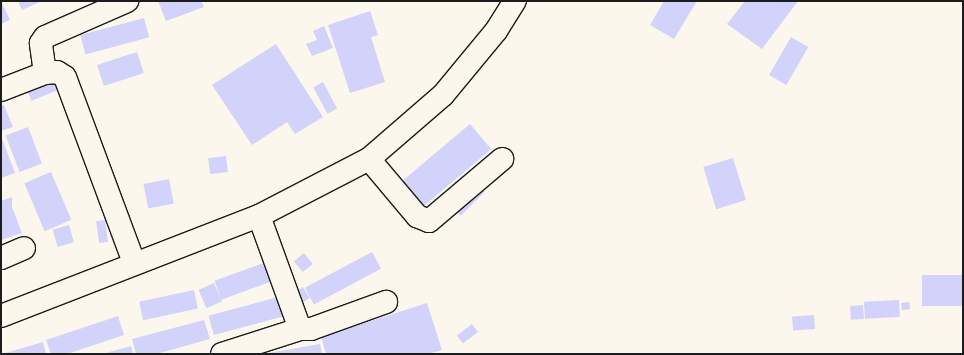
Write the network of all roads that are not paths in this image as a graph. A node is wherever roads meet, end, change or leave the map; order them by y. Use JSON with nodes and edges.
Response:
{"nodes":[{"id":1,"x":127,"y":1,"type":"edge"},
{"id":2,"x":515,"y":1,"type":"edge"},
{"id":3,"x":96,"y":7,"type":"edge"},
{"id":4,"x":45,"y":73,"type":"junction"},
{"id":5,"x":1,"y":90,"type":"edge"},
{"id":6,"x":369,"y":159,"type":"junction"},
{"id":7,"x":502,"y":159,"type":"dead end"},
{"id":8,"x":259,"y":216,"type":"junction"},
{"id":9,"x":24,"y":248,"type":"dead end"},
{"id":10,"x":1,"y":258,"type":"edge"},
{"id":11,"x":134,"y":263,"type":"junction"},
{"id":12,"x":386,"y":302,"type":"dead end"},
{"id":13,"x":1,"y":316,"type":"edge"},
{"id":14,"x":300,"y":329,"type":"junction"},
{"id":15,"x":222,"y":354,"type":"edge"}],
"edges":[{"from":1,"to":3,"type":"street"},
{"from":2,"to":6,"type":"street"},
{"from":3,"to":4,"type":"street"},
{"from":4,"to":5,"type":"street"},
{"from":4,"to":11,"type":"street"},
{"from":6,"to":7,"type":"street"},
{"from":6,"to":8,"type":"street"},
{"from":8,"to":11,"type":"street"},
{"from":8,"to":14,"type":"street"},
{"from":9,"to":10,"type":"street"},
{"from":11,"to":13,"type":"street"},
{"from":12,"to":14,"type":"street"},
{"from":14,"to":15,"type":"street"}]}
